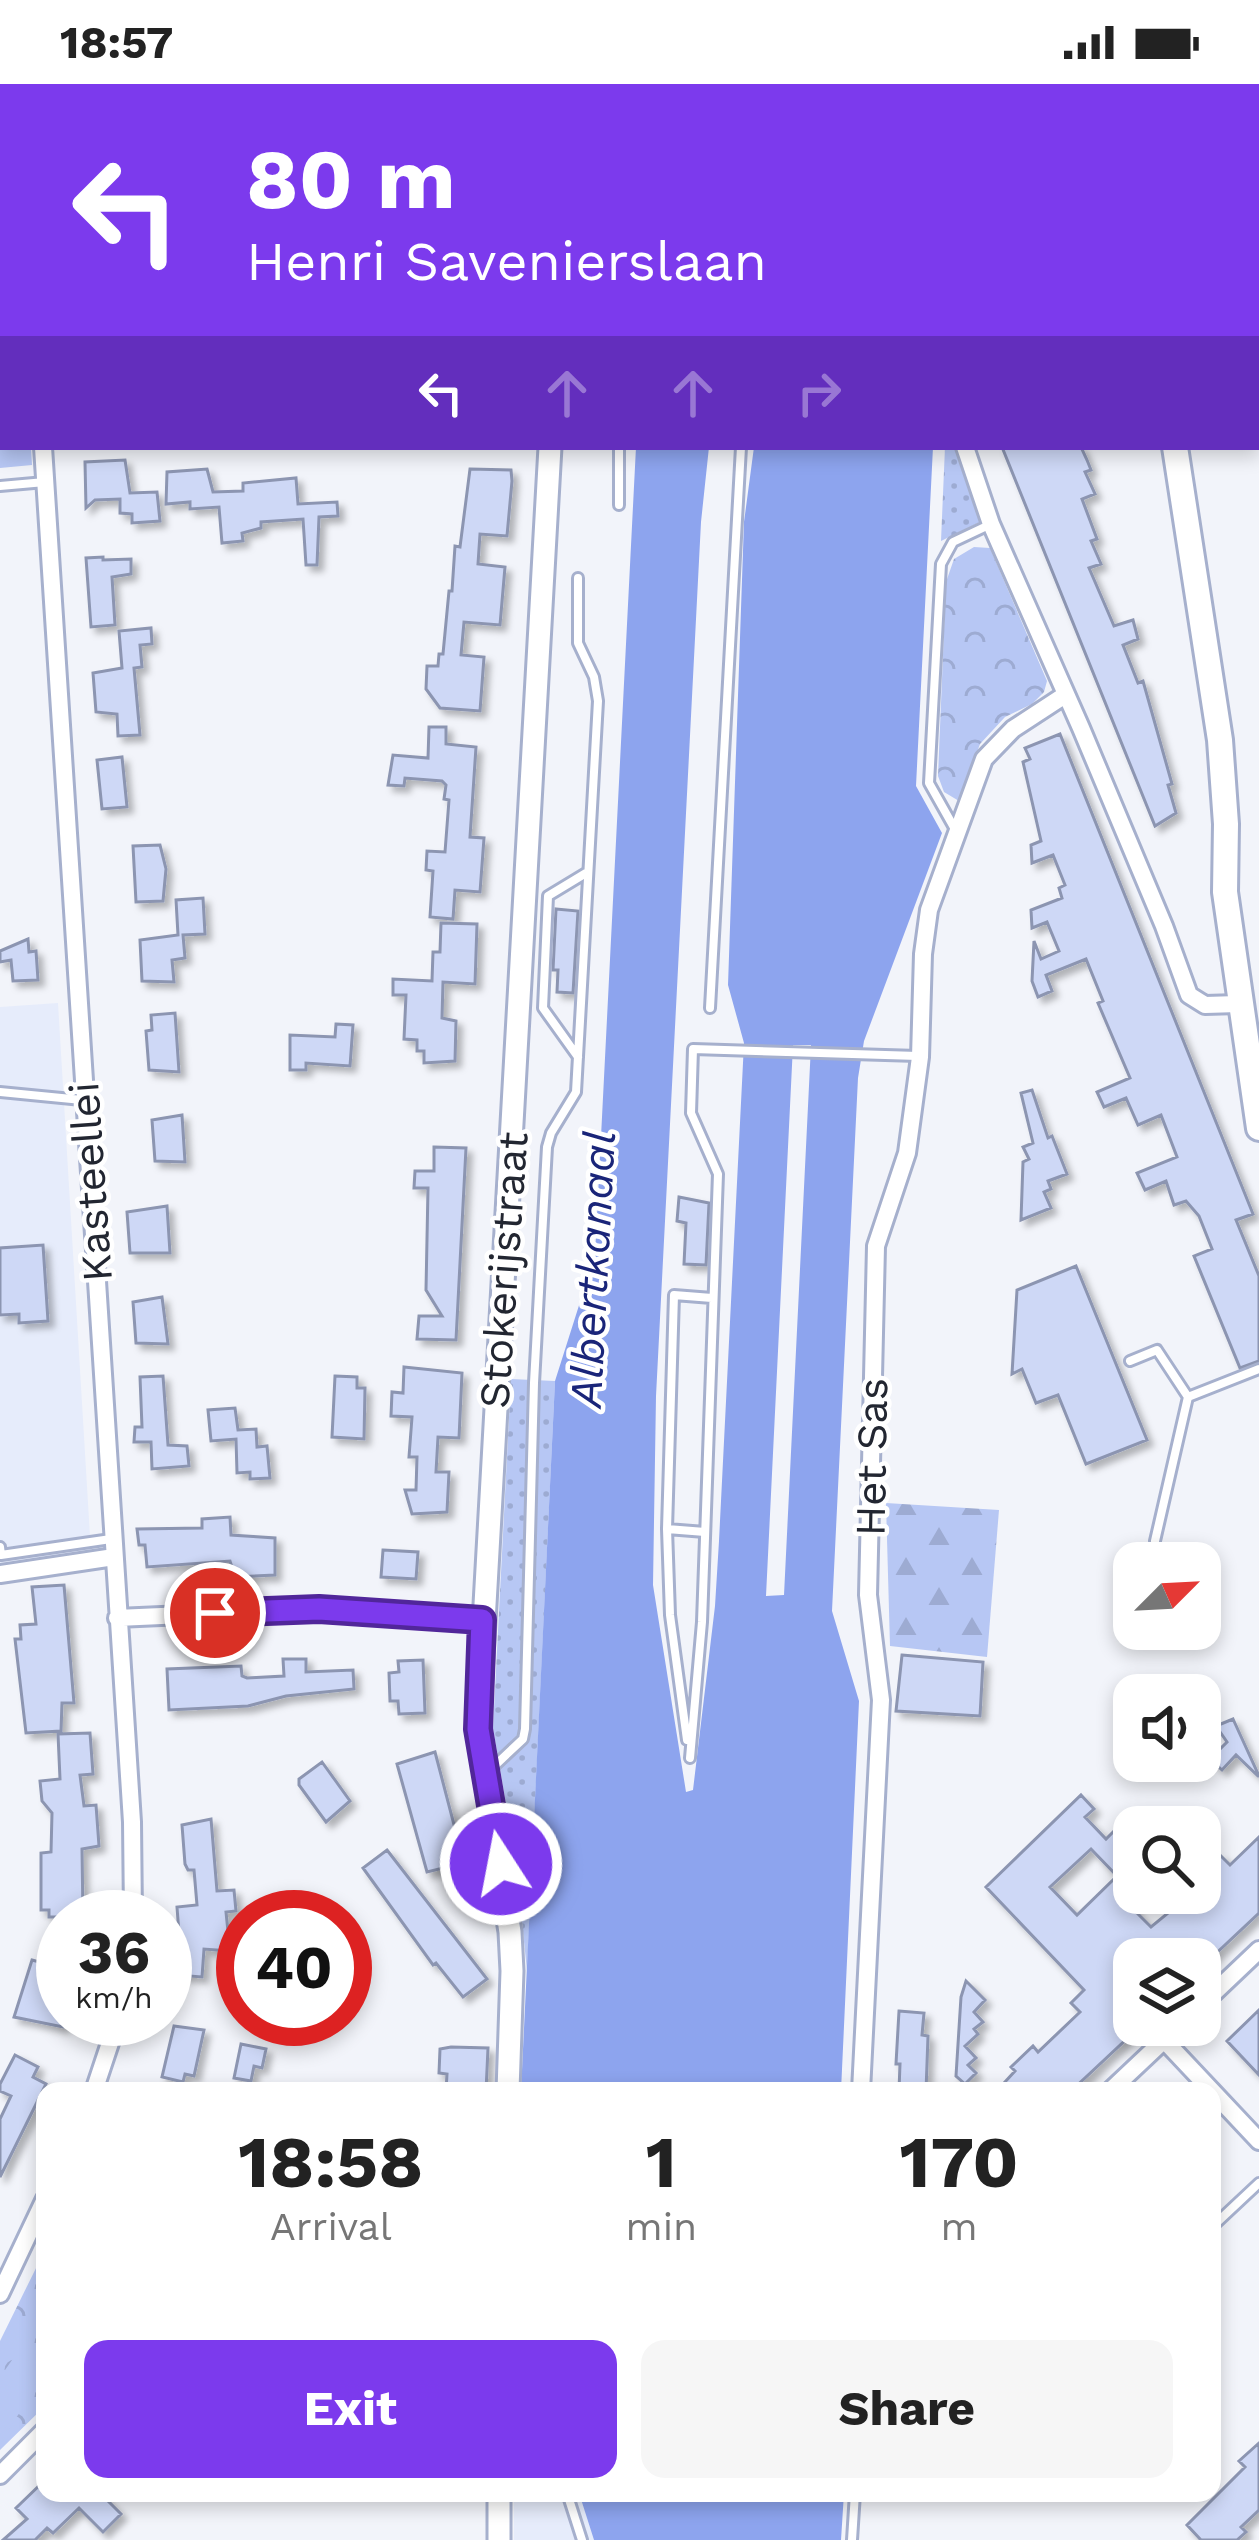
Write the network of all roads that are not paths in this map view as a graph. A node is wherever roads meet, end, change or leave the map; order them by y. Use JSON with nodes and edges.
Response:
{"nodes":[{"id":1,"x":43,"y":450,"type":"edge"},
{"id":2,"x":550,"y":450,"type":"edge"},
{"id":3,"x":619,"y":450,"type":"edge"},
{"id":4,"x":741,"y":450,"type":"edge"},
{"id":5,"x":966,"y":450,"type":"edge"},
{"id":6,"x":1176,"y":450,"type":"edge"},
{"id":7,"x":45,"y":482,"type":"junction"},
{"id":8,"x":0,"y":486,"type":"edge"},
{"id":9,"x":619,"y":505,"type":"dead end"},
{"id":10,"x":991,"y":524,"type":"junction"},
{"id":11,"x":578,"y":578,"type":"dead end"},
{"id":12,"x":1065,"y":695,"type":"junction"},
{"id":13,"x":957,"y":832,"type":"junction"},
{"id":14,"x":588,"y":872,"type":"junction"},
{"id":15,"x":1238,"y":1004,"type":"junction"},
{"id":16,"x":710,"y":1008,"type":"dead end"},
{"id":17,"x":578,"y":1057,"type":"junction"},
{"id":18,"x":920,"y":1057,"type":"junction"},
{"id":19,"x":0,"y":1092,"type":"edge"},
{"id":20,"x":85,"y":1100,"type":"junction"},
{"id":21,"x":1259,"y":1128,"type":"edge"},
{"id":22,"x":712,"y":1298,"type":"junction"},
{"id":23,"x":1130,"y":1361,"type":"dead end"},
{"id":24,"x":1259,"y":1369,"type":"edge"},
{"id":25,"x":1189,"y":1397,"type":"junction"},
{"id":26,"x":667,"y":1529,"type":"junction"},
{"id":27,"x":705,"y":1532,"type":"junction"},
{"id":28,"x":1155,"y":1541,"type":"dead end"},
{"id":29,"x":113,"y":1548,"type":"junction"},
{"id":30,"x":0,"y":1553,"type":"edge"},
{"id":31,"x":0,"y":1574,"type":"edge"},
{"id":32,"x":117,"y":1618,"type":"junction"},
{"id":33,"x":482,"y":1620,"type":"junction"},
{"id":34,"x":484,"y":1776,"type":"junction"},
{"id":35,"x":133,"y":1890,"type":"edge"},
{"id":36,"x":1259,"y":1950,"type":"edge"},
{"id":37,"x":1221,"y":1986,"type":"edge"},
{"id":38,"x":109,"y":2046,"type":"edge"},
{"id":39,"x":1158,"y":2046,"type":"edge"},
{"id":40,"x":1170,"y":2046,"type":"edge"},
{"id":41,"x":97,"y":2082,"type":"edge"},
{"id":42,"x":508,"y":2082,"type":"edge"},
{"id":43,"x":861,"y":2082,"type":"edge"},
{"id":44,"x":1120,"y":2082,"type":"edge"},
{"id":45,"x":1204,"y":2082,"type":"edge"},
{"id":46,"x":1221,"y":2101,"type":"edge"},
{"id":47,"x":1259,"y":2141,"type":"edge"},
{"id":48,"x":1259,"y":2183,"type":"edge"},
{"id":49,"x":1221,"y":2219,"type":"edge"},
{"id":50,"x":36,"y":2239,"type":"edge"},
{"id":51,"x":0,"y":2294,"type":"edge"},
{"id":52,"x":36,"y":2439,"type":"edge"},
{"id":53,"x":0,"y":2475,"type":"edge"},
{"id":54,"x":499,"y":2502,"type":"edge"},
{"id":55,"x":570,"y":2502,"type":"edge"},
{"id":56,"x":854,"y":2502,"type":"edge"},
{"id":57,"x":499,"y":2540,"type":"edge"},
{"id":58,"x":582,"y":2540,"type":"edge"},
{"id":59,"x":852,"y":2540,"type":"edge"}],
"edges":[{"from":1,"to":7,"type":"street","name":"Kasteellei"},
{"from":2,"to":33,"type":"street","name":"Stokerijstraat"},
{"from":3,"to":9,"type":"lane"},
{"from":4,"to":16,"type":"lane"},
{"from":5,"to":10,"type":"street"},
{"from":6,"to":15,"type":"main road"},
{"from":7,"to":8,"type":"lane"},
{"from":7,"to":20,"type":"street","name":"Kasteellei"},
{"from":10,"to":12,"type":"street"},
{"from":10,"to":13,"type":"lane"},
{"from":11,"to":14,"type":"lane"},
{"from":12,"to":13,"type":"street","name":"Het Sas"},
{"from":12,"to":15,"type":"street"},
{"from":13,"to":18,"type":"street","name":"Het Sas"},
{"from":14,"to":17,"type":"lane"},
{"from":14,"to":17,"type":"lane"},
{"from":15,"to":21,"type":"main road"},
{"from":17,"to":34,"type":"lane"},
{"from":18,"to":22,"type":"lane"},
{"from":18,"to":43,"type":"street","name":"Het Sas"},
{"from":19,"to":20,"type":"lane"},
{"from":20,"to":29,"type":"street","name":"Kasteellei"},
{"from":22,"to":26,"type":"lane"},
{"from":22,"to":27,"type":"lane"},
{"from":23,"to":25,"type":"lane"},
{"from":24,"to":25,"type":"lane"},
{"from":25,"to":28,"type":"lane"},
{"from":26,"to":27,"type":"lane"},
{"from":26,"to":27,"type":"lane"},
{"from":29,"to":30,"type":"lane"},
{"from":29,"to":31,"type":"street"},
{"from":29,"to":32,"type":"street","name":"Kasteellei"},
{"from":32,"to":33,"type":"street"},
{"from":32,"to":35,"type":"street","name":"Kasteellei"},
{"from":33,"to":34,"type":"street","name":"Stokerijstraat"},
{"from":34,"to":42,"type":"street","name":"Stokerijstraat"},
{"from":36,"to":37,"type":"street"},
{"from":38,"to":41,"type":"street"},
{"from":39,"to":44,"type":"street"},
{"from":40,"to":45,"type":"street"},
{"from":46,"to":47,"type":"street"},
{"from":48,"to":49,"type":"lane"},
{"from":50,"to":51,"type":"street"},
{"from":52,"to":53,"type":"street"},
{"from":54,"to":57,"type":"street"},
{"from":55,"to":58,"type":"lane"},
{"from":56,"to":59,"type":"lane"}]}
